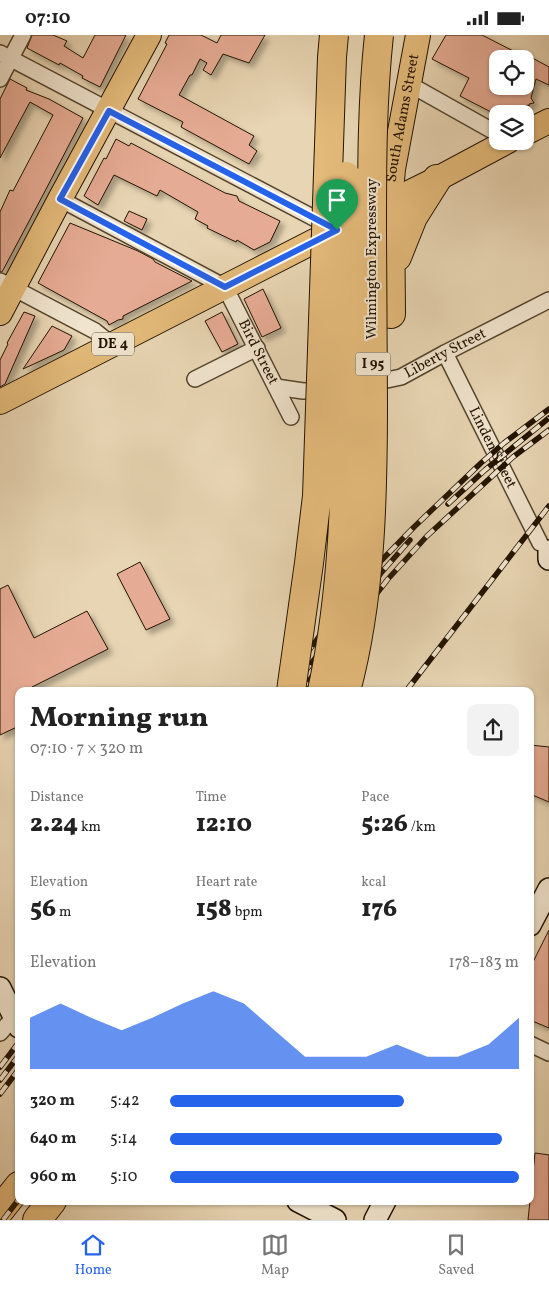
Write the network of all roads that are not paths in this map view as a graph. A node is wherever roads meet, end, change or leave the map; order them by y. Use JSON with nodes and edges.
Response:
{"nodes":[{"id":1,"x":23,"y":35,"type":"edge"},
{"id":2,"x":149,"y":35,"type":"edge"},
{"id":3,"x":352,"y":35,"type":"edge"},
{"id":4,"x":379,"y":35,"type":"edge"},
{"id":5,"x":418,"y":35,"type":"edge"},
{"id":6,"x":331,"y":42,"type":"edge"},
{"id":7,"x":5,"y":56,"type":"edge"},
{"id":8,"x":0,"y":79,"type":"edge"},
{"id":9,"x":409,"y":84,"type":"junction"},
{"id":10,"x":109,"y":111,"type":"junction"},
{"id":11,"x":549,"y":121,"type":"edge"},
{"id":12,"x":534,"y":128,"type":"edge"},
{"id":13,"x":489,"y":129,"type":"edge"},
{"id":14,"x":491,"y":150,"type":"edge"},
{"id":15,"x":437,"y":179,"type":"junction"},
{"id":16,"x":60,"y":199,"type":"junction"},
{"id":17,"x":390,"y":202,"type":"junction"},
{"id":18,"x":337,"y":230,"type":"junction"},
{"id":19,"x":397,"y":242,"type":"junction"},
{"id":20,"x":7,"y":284,"type":"edge"},
{"id":21,"x":225,"y":287,"type":"junction"},
{"id":22,"x":549,"y":300,"type":"edge"},
{"id":23,"x":0,"y":313,"type":"edge"},
{"id":24,"x":110,"y":346,"type":"junction"},
{"id":25,"x":256,"y":348,"type":"junction"},
{"id":26,"x":445,"y":353,"type":"junction"},
{"id":27,"x":195,"y":379,"type":"dead end"},
{"id":28,"x":276,"y":387,"type":"junction"},
{"id":29,"x":0,"y":402,"type":"edge"},
{"id":30,"x":291,"y":417,"type":"dead end"},
{"id":31,"x":546,"y":551,"type":"edge"},
{"id":32,"x":292,"y":687,"type":"edge"},
{"id":33,"x":323,"y":687,"type":"edge"},
{"id":34,"x":347,"y":687,"type":"edge"},
{"id":35,"x":367,"y":687,"type":"edge"},
{"id":36,"x":549,"y":889,"type":"edge"},
{"id":37,"x":534,"y":917,"type":"edge"},
{"id":38,"x":0,"y":988,"type":"edge"},
{"id":39,"x":15,"y":1020,"type":"edge"},
{"id":40,"x":15,"y":1023,"type":"edge"},
{"id":41,"x":0,"y":1033,"type":"edge"},
{"id":42,"x":534,"y":1046,"type":"edge"},
{"id":43,"x":549,"y":1053,"type":"edge"},
{"id":44,"x":15,"y":1191,"type":"edge"},
{"id":45,"x":38,"y":1205,"type":"edge"},
{"id":46,"x":49,"y":1205,"type":"edge"},
{"id":47,"x":306,"y":1205,"type":"edge"},
{"id":48,"x":383,"y":1205,"type":"edge"},
{"id":49,"x":0,"y":1210,"type":"edge"},
{"id":50,"x":26,"y":1220,"type":"edge"},
{"id":51,"x":37,"y":1220,"type":"edge"},
{"id":52,"x":335,"y":1220,"type":"edge"},
{"id":53,"x":375,"y":1220,"type":"edge"}],
"edges":[{"from":1,"to":7,"type":"street"},
{"from":2,"to":10,"type":"main road"},
{"from":3,"to":33,"type":"highway","bridge":true},
{"from":4,"to":34,"type":"highway","name":"Wilmington Expressway","number":"I 95","bridge":true},
{"from":5,"to":9,"type":"main road","name":"South Adams Street"},
{"from":6,"to":32,"type":"highway","bridge":true},
{"from":7,"to":8,"type":"street"},
{"from":7,"to":10,"type":"street"},
{"from":9,"to":13,"type":"street"},
{"from":9,"to":17,"type":"main road","name":"South Adams Street"},
{"from":10,"to":16,"type":"main road"},
{"from":10,"to":18,"type":"street"},
{"from":11,"to":12,"type":"main road"},
{"from":14,"to":15,"type":"main road","number":"DE 4"},
{"from":15,"to":17,"type":"main road","number":"DE 4"},
{"from":15,"to":19,"type":"highway"},
{"from":16,"to":20,"type":"main road"},
{"from":16,"to":21,"type":"street"},
{"from":17,"to":18,"type":"main road","number":"DE 4"},
{"from":17,"to":19,"type":"highway"},
{"from":18,"to":21,"type":"main road","number":"DE 4"},
{"from":19,"to":35,"type":"highway"},
{"from":20,"to":23,"type":"main road"},
{"from":20,"to":24,"type":"street"},
{"from":21,"to":24,"type":"main road","number":"DE 4"},
{"from":21,"to":25,"type":"street","name":"Bird Street"},
{"from":22,"to":26,"type":"street","name":"Liberty Street"},
{"from":24,"to":29,"type":"main road","number":"DE 4"},
{"from":25,"to":27,"type":"street"},
{"from":25,"to":28,"type":"street","name":"Bird Street"},
{"from":26,"to":28,"type":"street","name":"Liberty Street"},
{"from":26,"to":31,"type":"street","name":"Linden Street"},
{"from":28,"to":30,"type":"street","name":"Bird Street"},
{"from":36,"to":37,"type":"street"},
{"from":38,"to":39,"type":"street"},
{"from":40,"to":41,"type":"street"},
{"from":42,"to":43,"type":"street"},
{"from":44,"to":49,"type":"highway"},
{"from":45,"to":50,"type":"street"},
{"from":46,"to":51,"type":"highway"},
{"from":47,"to":52,"type":"street"},
{"from":48,"to":53,"type":"street"}]}
